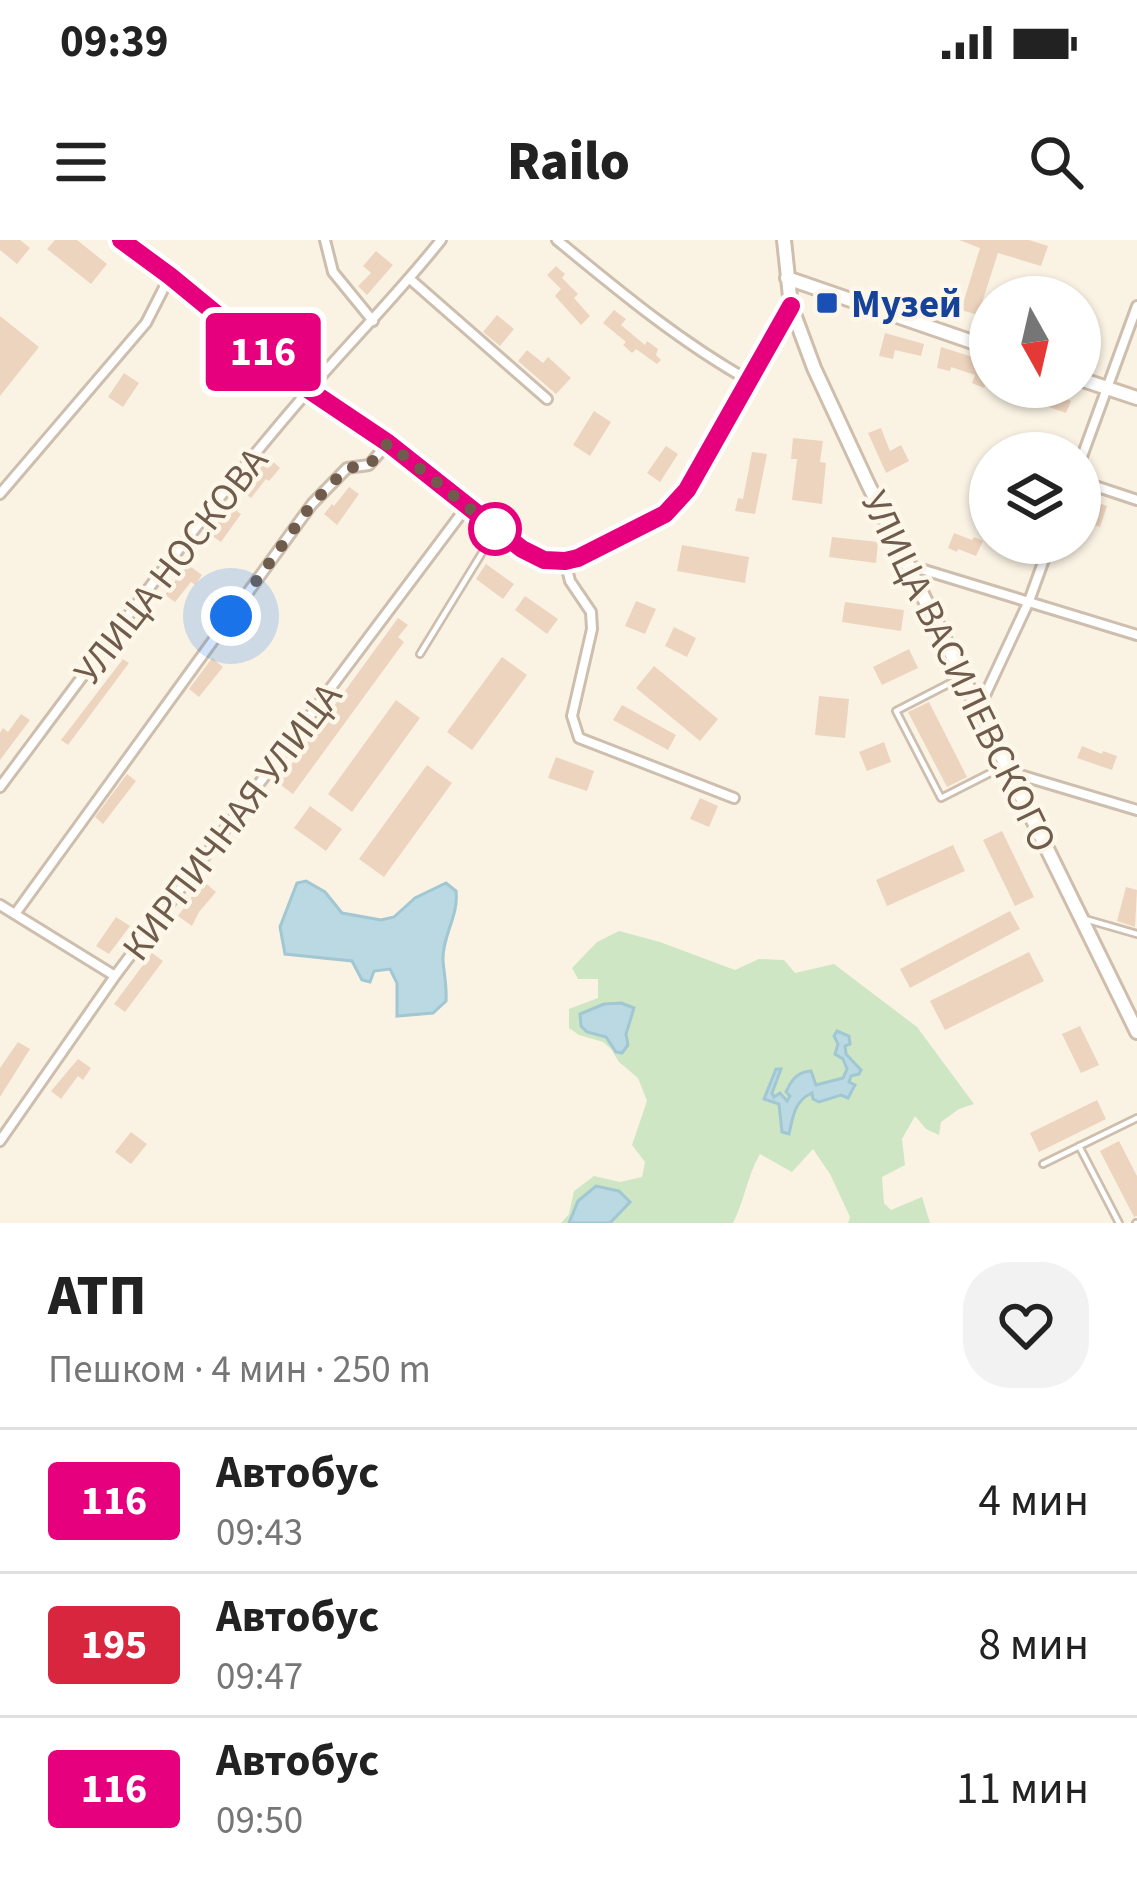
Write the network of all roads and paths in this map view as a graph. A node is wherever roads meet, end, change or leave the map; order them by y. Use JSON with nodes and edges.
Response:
{"nodes":[{"id":1,"x":121,"y":240,"type":"edge"},
{"id":2,"x":325,"y":240,"type":"edge"},
{"id":3,"x":441,"y":240,"type":"edge"},
{"id":4,"x":557,"y":240,"type":"edge"},
{"id":5,"x":784,"y":240,"type":"edge"},
{"id":6,"x":170,"y":276,"type":"junction"},
{"id":7,"x":787,"y":278,"type":"junction"},
{"id":8,"x":410,"y":279,"type":"junction"},
{"id":9,"x":791,"y":306,"type":"junction"},
{"id":10,"x":1137,"y":306,"type":"edge"},
{"id":11,"x":373,"y":321,"type":"junction"},
{"id":12,"x":969,"y":341,"type":"edge"},
{"id":13,"x":748,"y":380,"type":"junction"},
{"id":14,"x":1101,"y":387,"type":"edge"},
{"id":15,"x":1105,"y":388,"type":"junction"},
{"id":16,"x":309,"y":390,"type":"junction"},
{"id":17,"x":1137,"y":398,"type":"edge"},
{"id":18,"x":547,"y":399,"type":"dead end"},
{"id":19,"x":1090,"y":432,"type":"edge"},
{"id":20,"x":388,"y":443,"type":"junction"},
{"id":21,"x":1101,"y":488,"type":"edge"},
{"id":22,"x":0,"y":494,"type":"edge"},
{"id":23,"x":1137,"y":500,"type":"edge"},
{"id":24,"x":468,"y":505,"type":"junction"},
{"id":25,"x":496,"y":530,"type":"junction"},
{"id":26,"x":565,"y":561,"type":"junction"},
{"id":27,"x":1043,"y":564,"type":"edge"},
{"id":28,"x":910,"y":566,"type":"junction"},
{"id":29,"x":1029,"y":601,"type":"junction"},
{"id":30,"x":1137,"y":635,"type":"edge"},
{"id":31,"x":421,"y":654,"type":"dead end"},
{"id":32,"x":963,"y":677,"type":"junction"},
{"id":33,"x":979,"y":710,"type":"junction"},
{"id":34,"x":1009,"y":769,"type":"junction"},
{"id":35,"x":0,"y":787,"type":"edge"},
{"id":36,"x":734,"y":798,"type":"dead end"},
{"id":37,"x":1137,"y":810,"type":"edge"},
{"id":38,"x":0,"y":904,"type":"edge"},
{"id":39,"x":15,"y":914,"type":"junction"},
{"id":40,"x":1083,"y":918,"type":"junction"},
{"id":41,"x":1137,"y":934,"type":"edge"},
{"id":42,"x":115,"y":976,"type":"junction"},
{"id":43,"x":1137,"y":1032,"type":"edge"},
{"id":44,"x":1137,"y":1118,"type":"edge"},
{"id":45,"x":0,"y":1141,"type":"edge"},
{"id":46,"x":1079,"y":1146,"type":"junction"},
{"id":47,"x":1042,"y":1164,"type":"dead end"},
{"id":48,"x":1119,"y":1223,"type":"edge"}],
"edges":[{"from":1,"to":6,"type":"street"},
{"from":2,"to":11,"type":"street"},
{"from":3,"to":8,"type":"street","name":"УЛИЦА НОСКОВА"},
{"from":4,"to":13,"type":"street"},
{"from":5,"to":7,"type":"street","name":"УЛИЦА ВАСИЛЕВСКОГО"},
{"from":6,"to":16,"type":"street"},
{"from":6,"to":22,"type":"street"},
{"from":7,"to":9,"type":"street","name":"УЛИЦА ВАСИЛЕВСКОГО"},
{"from":7,"to":12,"type":"street"},
{"from":8,"to":11,"type":"street","name":"УЛИЦА НОСКОВА"},
{"from":8,"to":18,"type":"street"},
{"from":9,"to":13,"type":"street"},
{"from":9,"to":28,"type":"street","name":"УЛИЦА ВАСИЛЕВСКОГО"},
{"from":10,"to":15,"type":"street"},
{"from":11,"to":16,"type":"street","name":"УЛИЦА НОСКОВА"},
{"from":13,"to":26,"type":"street"},
{"from":14,"to":15,"type":"street"},
{"from":15,"to":17,"type":"street"},
{"from":15,"to":19,"type":"street"},
{"from":16,"to":20,"type":"street"},
{"from":16,"to":35,"type":"street","name":"УЛИЦА НОСКОВА"},
{"from":20,"to":24,"type":"street"},
{"from":20,"to":39,"type":"street"},
{"from":21,"to":23,"type":"street"},
{"from":24,"to":25,"type":"street"},
{"from":24,"to":42,"type":"street","name":"КИРПИЧНАЯ УЛИЦА"},
{"from":25,"to":26,"type":"street"},
{"from":25,"to":31,"type":"lane"},
{"from":26,"to":36,"type":"street"},
{"from":27,"to":29,"type":"street"},
{"from":28,"to":29,"type":"street"},
{"from":28,"to":32,"type":"street","name":"УЛИЦА ВАСИЛЕВСКОГО"},
{"from":29,"to":30,"type":"street"},
{"from":29,"to":33,"type":"street"},
{"from":32,"to":33,"type":"street","name":"УЛИЦА ВАСИЛЕВСКОГО"},
{"from":32,"to":34,"type":"lane"},
{"from":33,"to":34,"type":"street","name":"УЛИЦА ВАСИЛЕВСКОГО"},
{"from":34,"to":37,"type":"street"},
{"from":34,"to":40,"type":"street","name":"УЛИЦА ВАСИЛЕВСКОГО"},
{"from":38,"to":39,"type":"street"},
{"from":39,"to":42,"type":"street"},
{"from":40,"to":41,"type":"lane"},
{"from":40,"to":43,"type":"street","name":"УЛИЦА ВАСИЛЕВСКОГО"},
{"from":42,"to":45,"type":"street","name":"КИРПИЧНАЯ УЛИЦА"},
{"from":44,"to":46,"type":"lane"},
{"from":46,"to":47,"type":"lane"},
{"from":46,"to":48,"type":"lane"}]}
